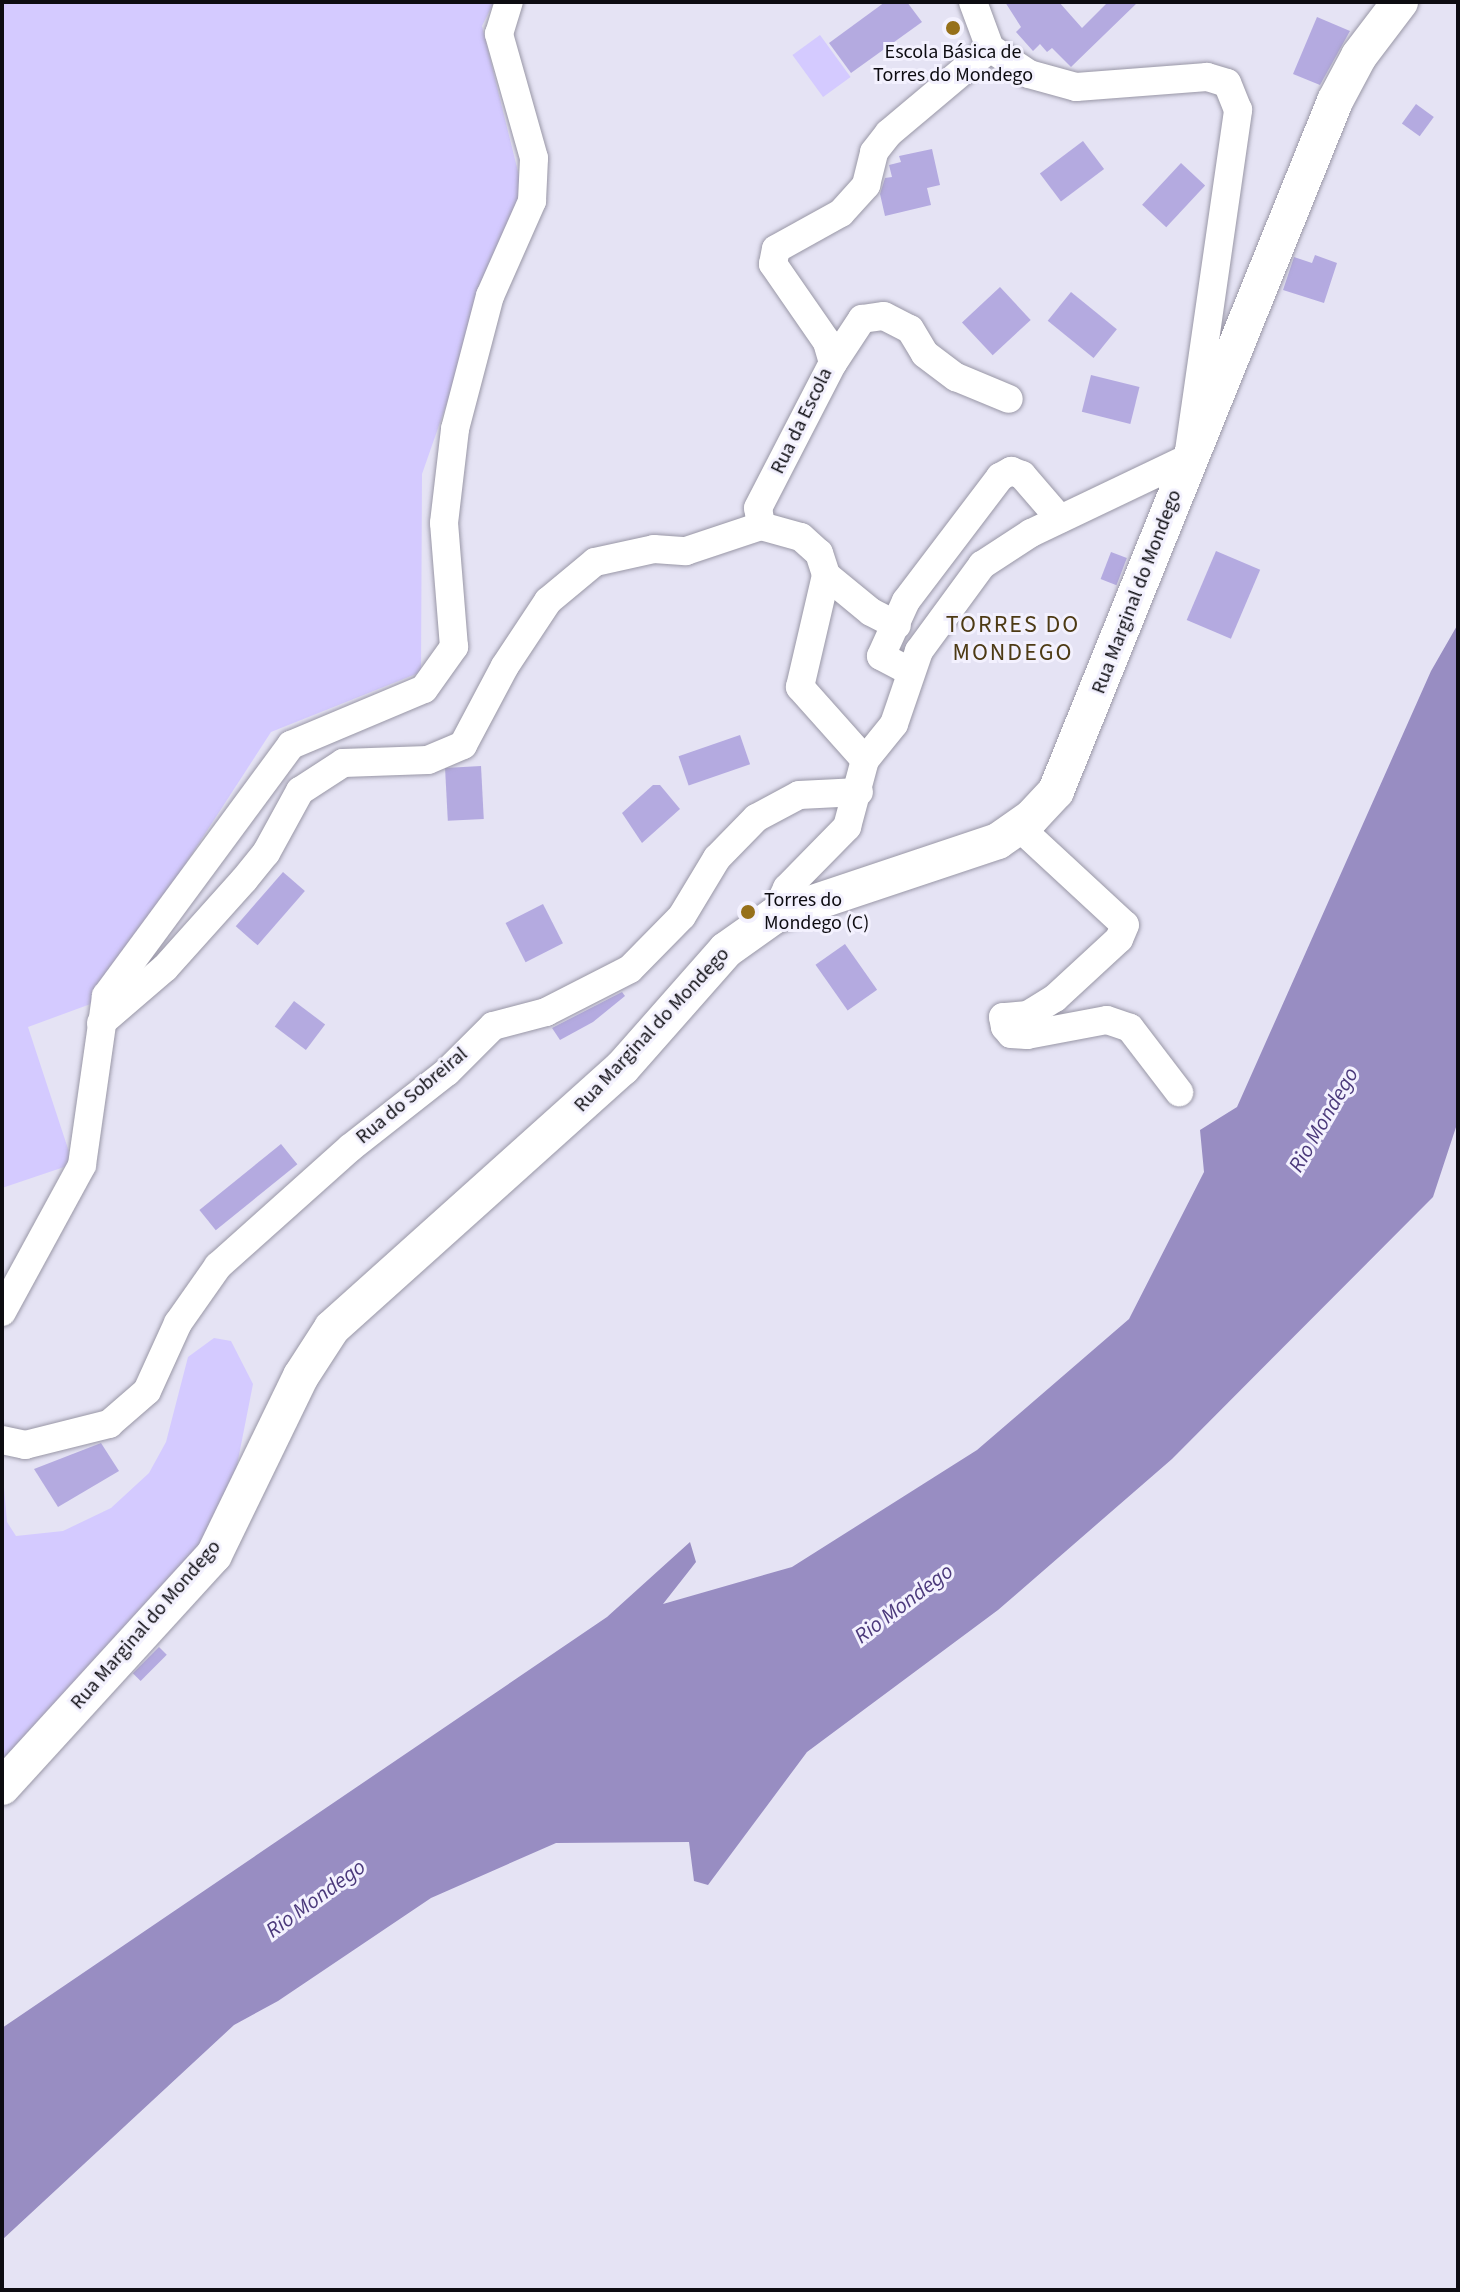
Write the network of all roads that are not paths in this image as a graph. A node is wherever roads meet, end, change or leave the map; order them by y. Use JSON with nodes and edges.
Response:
{"nodes":[{"id":1,"x":509,"y":2,"type":"edge"},
{"id":2,"x":973,"y":2,"type":"edge"},
{"id":3,"x":1400,"y":2,"type":"edge"},
{"id":4,"x":990,"y":48,"type":"junction"},
{"id":5,"x":833,"y":363,"type":"junction"},
{"id":6,"x":1009,"y":399,"type":"dead end"},
{"id":7,"x":1188,"y":458,"type":"junction"},
{"id":8,"x":1060,"y":519,"type":"junction"},
{"id":9,"x":761,"y":526,"type":"junction"},
{"id":10,"x":826,"y":575,"type":"junction"},
{"id":11,"x":897,"y":625,"type":"junction"},
{"id":12,"x":911,"y":672,"type":"junction"},
{"id":13,"x":865,"y":760,"type":"junction"},
{"id":14,"x":859,"y":792,"type":"junction"},
{"id":15,"x":1019,"y":827,"type":"junction"},
{"id":16,"x":774,"y":916,"type":"junction"},
{"id":17,"x":99,"y":1024,"type":"junction"},
{"id":18,"x":1179,"y":1092,"type":"dead end"},
{"id":19,"x":2,"y":1312,"type":"edge"},
{"id":20,"x":2,"y":1440,"type":"edge"},
{"id":21,"x":2,"y":1787,"type":"edge"}],
"edges":[{"from":1,"to":17,"type":"street"},
{"from":2,"to":4,"type":"street"},
{"from":3,"to":7,"type":"main road","name":"Rua Marginal do Mondego"},
{"from":4,"to":5,"type":"street","name":"Rua da Escola"},
{"from":4,"to":7,"type":"street"},
{"from":5,"to":6,"type":"street"},
{"from":5,"to":9,"type":"street","name":"Rua da Escola"},
{"from":7,"to":8,"type":"street"},
{"from":7,"to":15,"type":"main road","name":"Rua Marginal do Mondego"},
{"from":8,"to":11,"type":"street"},
{"from":8,"to":12,"type":"street"},
{"from":9,"to":10,"type":"street"},
{"from":9,"to":17,"type":"street"},
{"from":10,"to":11,"type":"street"},
{"from":10,"to":13,"type":"street"},
{"from":11,"to":12,"type":"street"},
{"from":12,"to":13,"type":"street"},
{"from":13,"to":14,"type":"street"},
{"from":14,"to":16,"type":"street"},
{"from":14,"to":20,"type":"street","name":"Rua do Sobreiral"},
{"from":15,"to":16,"type":"main road","name":"Rua Marginal do Mondego"},
{"from":15,"to":18,"type":"street"},
{"from":16,"to":21,"type":"main road","name":"Rua Marginal do Mondego"},
{"from":17,"to":19,"type":"street"}]}
